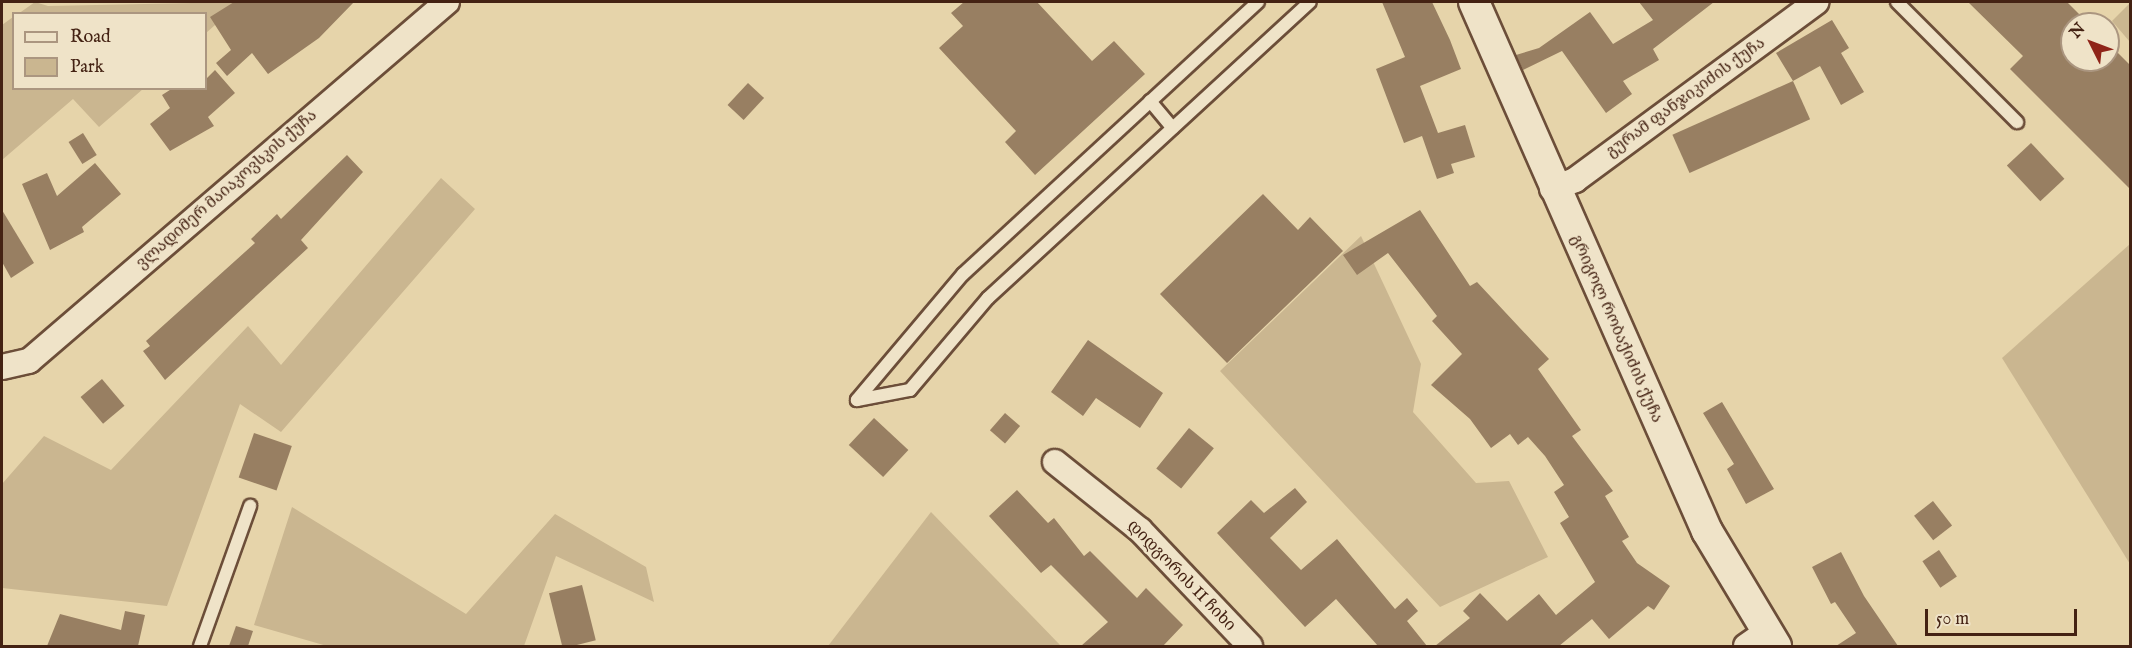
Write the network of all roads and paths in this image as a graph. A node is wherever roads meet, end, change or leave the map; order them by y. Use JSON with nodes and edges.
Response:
{"nodes":[{"id":1,"x":447,"y":2,"type":"edge"},
{"id":2,"x":1258,"y":2,"type":"edge"},
{"id":3,"x":1310,"y":2,"type":"edge"},
{"id":4,"x":1474,"y":2,"type":"edge"},
{"id":5,"x":1816,"y":2,"type":"edge"},
{"id":6,"x":1897,"y":2,"type":"edge"},
{"id":7,"x":1150,"y":101,"type":"junction"},
{"id":8,"x":2017,"y":122,"type":"dead end"},
{"id":9,"x":1173,"y":128,"type":"junction"},
{"id":10,"x":1552,"y":189,"type":"junction"},
{"id":11,"x":2,"y":367,"type":"edge"},
{"id":12,"x":1055,"y":462,"type":"dead end"},
{"id":13,"x":250,"y":506,"type":"dead end"},
{"id":14,"x":1762,"y":642,"type":"edge"},
{"id":15,"x":200,"y":646,"type":"edge"},
{"id":16,"x":1250,"y":646,"type":"edge"}],
"edges":[{"from":1,"to":11,"type":"street","name":"ვლადიმერ მაიაკოვსკის ქუჩა"},
{"from":2,"to":7,"type":"lane"},
{"from":3,"to":9,"type":"lane"},
{"from":4,"to":10,"type":"street","name":"გრიგოლ რობაქიძის ქუჩა"},
{"from":5,"to":10,"type":"street","name":"გურამ ფანჯიკიძის ქუჩა"},
{"from":6,"to":8,"type":"lane"},
{"from":7,"to":9,"type":"lane"},
{"from":7,"to":9,"type":"lane"},
{"from":10,"to":14,"type":"street","name":"გრიგოლ რობაქიძის ქუჩა"},
{"from":12,"to":16,"type":"street","name":"დიდგორის II ჩიხი"},
{"from":13,"to":15,"type":"lane"}]}
